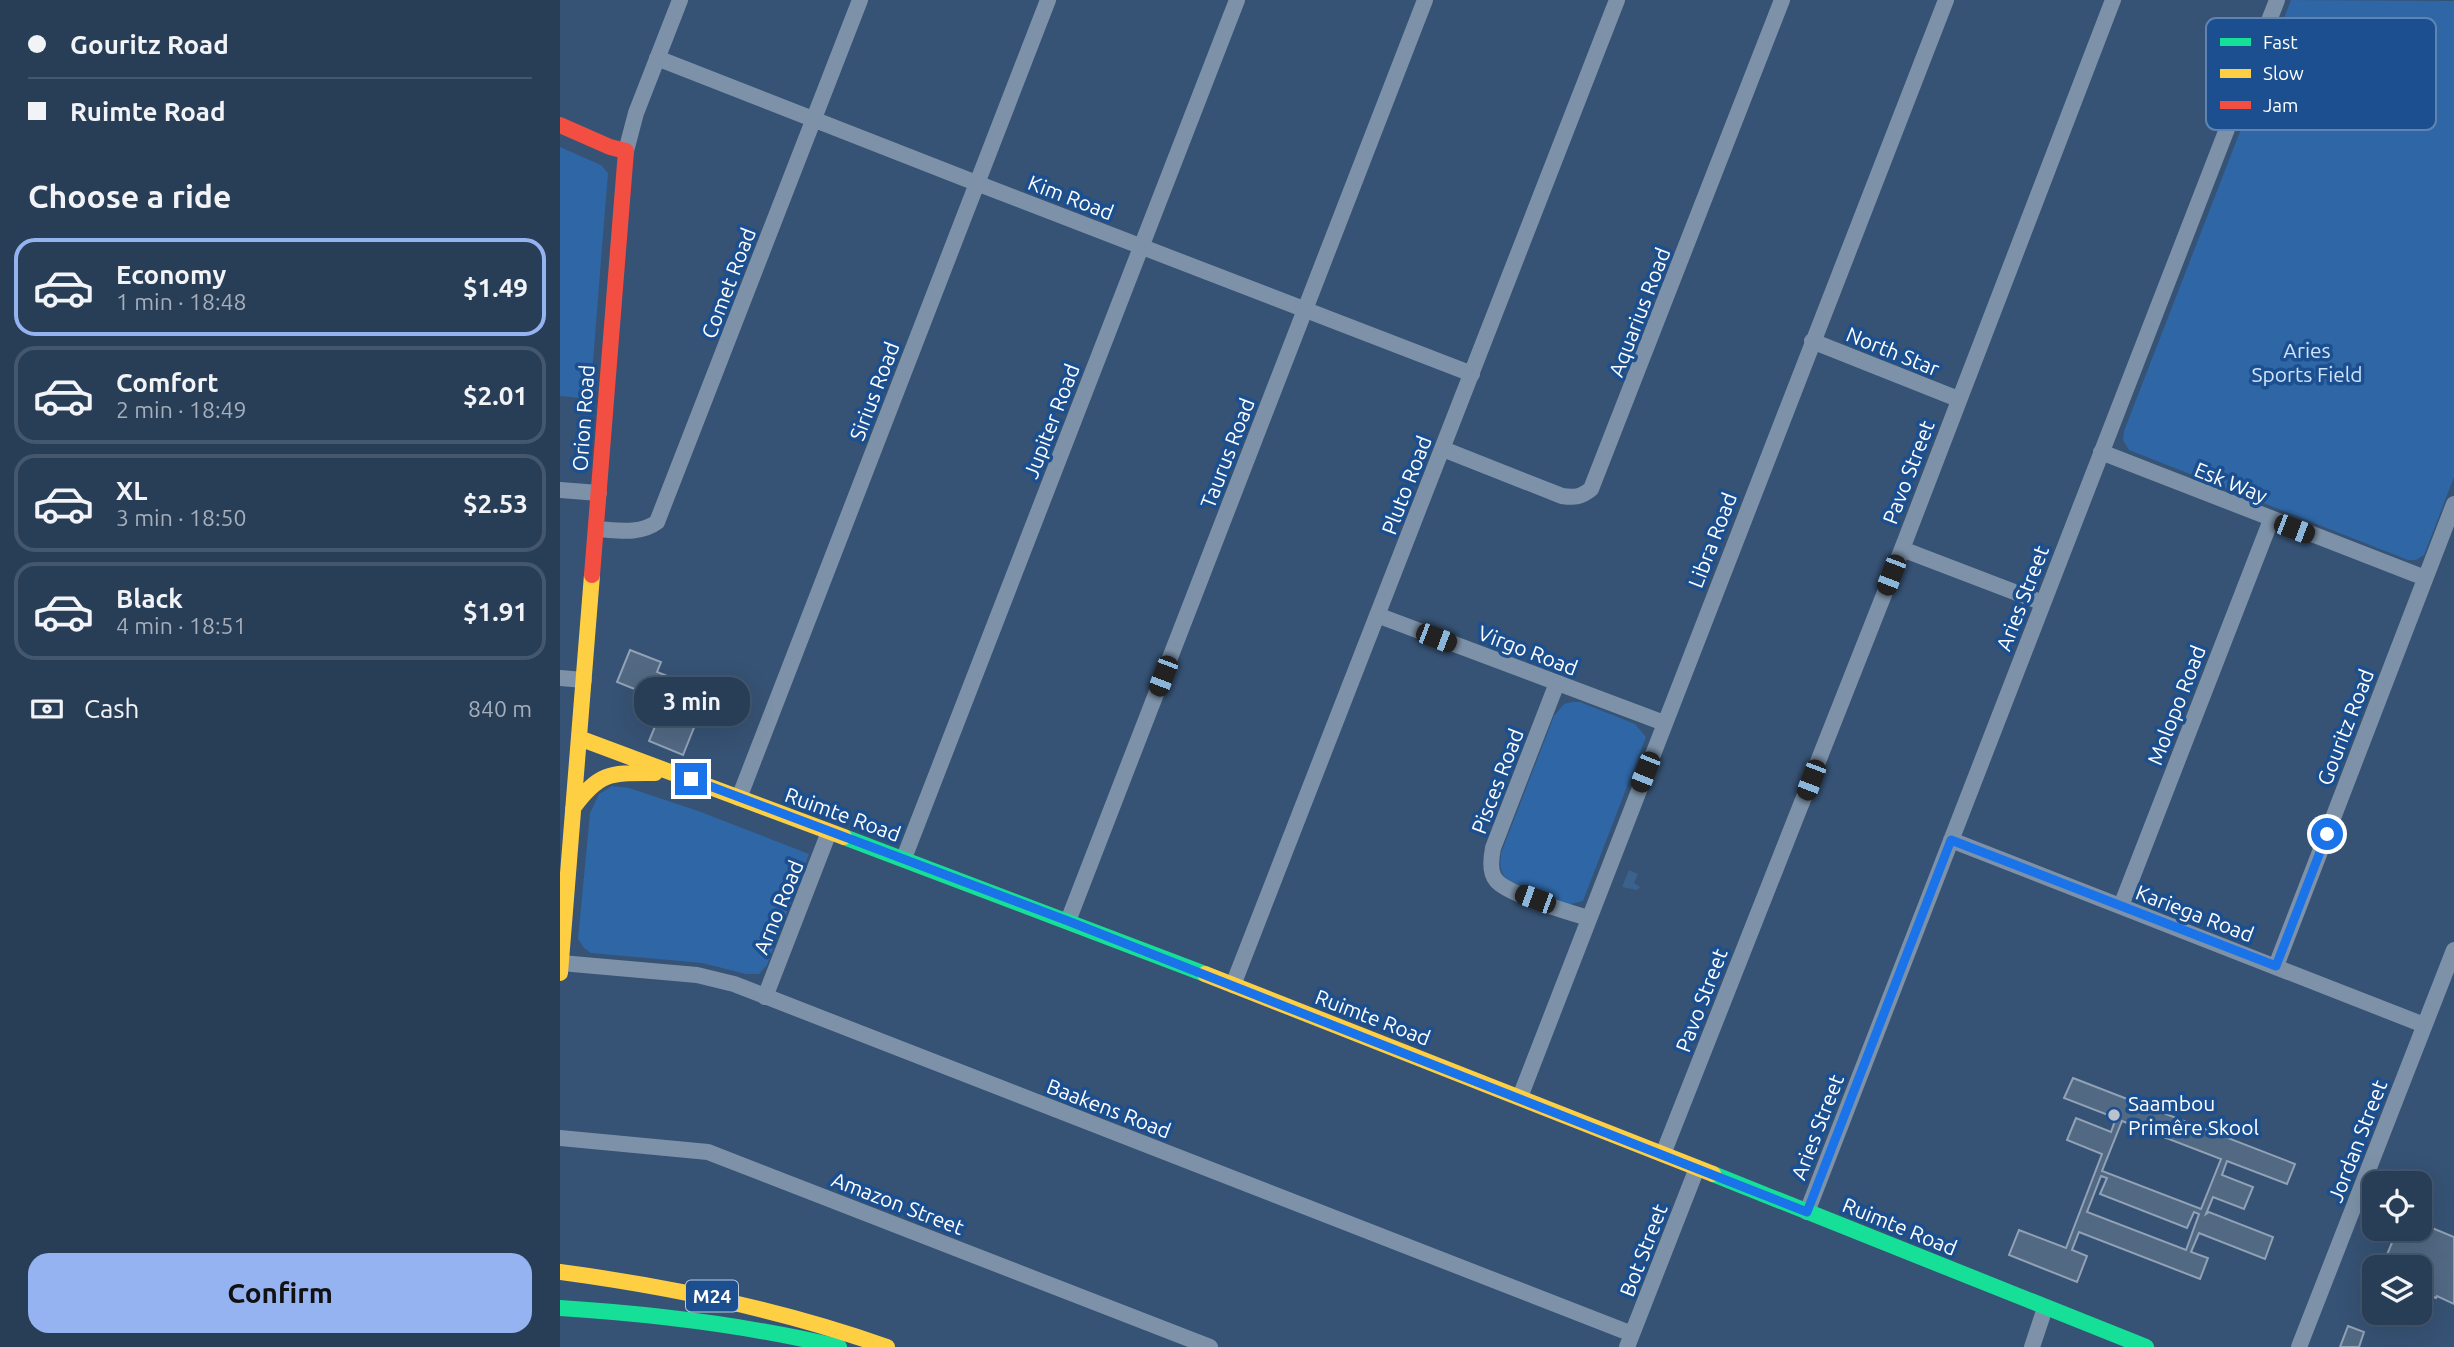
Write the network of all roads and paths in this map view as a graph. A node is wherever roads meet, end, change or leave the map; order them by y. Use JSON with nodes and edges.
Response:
{"nodes":[{"id":1,"x":680,"y":0,"type":"edge"},
{"id":2,"x":860,"y":0,"type":"edge"},
{"id":3,"x":1048,"y":0,"type":"edge"},
{"id":4,"x":1237,"y":0,"type":"edge"},
{"id":5,"x":1425,"y":0,"type":"edge"},
{"id":6,"x":1617,"y":0,"type":"edge"},
{"id":7,"x":1782,"y":0,"type":"edge"},
{"id":8,"x":1946,"y":0,"type":"edge"},
{"id":9,"x":2113,"y":0,"type":"edge"},
{"id":10,"x":2277,"y":0,"type":"edge"},
{"id":11,"x":2270,"y":18,"type":"edge"},
{"id":12,"x":657,"y":58,"type":"junction"},
{"id":13,"x":814,"y":119,"type":"junction"},
{"id":14,"x":560,"y":125,"type":"edge"},
{"id":15,"x":2226,"y":130,"type":"edge"},
{"id":16,"x":626,"y":151,"type":"junction"},
{"id":17,"x":976,"y":184,"type":"junction"},
{"id":18,"x":1141,"y":246,"type":"junction"},
{"id":19,"x":1305,"y":310,"type":"junction"},
{"id":20,"x":1812,"y":341,"type":"junction"},
{"id":21,"x":1472,"y":374,"type":"junction"},
{"id":22,"x":1958,"y":399,"type":"junction"},
{"id":23,"x":1443,"y":449,"type":"junction"},
{"id":24,"x":2101,"y":452,"type":"junction"},
{"id":25,"x":560,"y":490,"type":"edge"},
{"id":26,"x":599,"y":493,"type":"junction"},
{"id":27,"x":2454,"y":504,"type":"edge"},
{"id":28,"x":2271,"y":520,"type":"junction"},
{"id":29,"x":596,"y":529,"type":"junction"},
{"id":30,"x":1902,"y":549,"type":"junction"},
{"id":31,"x":2425,"y":578,"type":"junction"},
{"id":32,"x":2043,"y":603,"type":"junction"},
{"id":33,"x":1377,"y":615,"type":"junction"},
{"id":34,"x":560,"y":678,"type":"edge"},
{"id":35,"x":584,"y":680,"type":"junction"},
{"id":36,"x":1557,"y":683,"type":"junction"},
{"id":37,"x":1664,"y":723,"type":"junction"},
{"id":38,"x":579,"y":738,"type":"junction"},
{"id":39,"x":672,"y":772,"type":"junction"},
{"id":40,"x":739,"y":798,"type":"junction"},
{"id":41,"x":573,"y":808,"type":"junction"},
{"id":42,"x":829,"y":832,"type":"junction"},
{"id":43,"x":1951,"y":840,"type":"junction"},
{"id":44,"x":904,"y":858,"type":"junction"},
{"id":45,"x":564,"y":868,"type":"edge"},
{"id":46,"x":2121,"y":906,"type":"junction"},
{"id":47,"x":1588,"y":918,"type":"junction"},
{"id":48,"x":1068,"y":921,"type":"junction"},
{"id":49,"x":2454,"y":950,"type":"edge"},
{"id":50,"x":561,"y":963,"type":"edge"},
{"id":51,"x":2276,"y":966,"type":"junction"},
{"id":52,"x":560,"y":973,"type":"edge"},
{"id":53,"x":1233,"y":985,"type":"junction"},
{"id":54,"x":765,"y":997,"type":"junction"},
{"id":55,"x":2424,"y":1025,"type":"junction"},
{"id":56,"x":1520,"y":1097,"type":"junction"},
{"id":57,"x":560,"y":1138,"type":"edge"},
{"id":58,"x":1663,"y":1154,"type":"junction"},
{"id":59,"x":1697,"y":1168,"type":"junction"},
{"id":60,"x":1807,"y":1212,"type":"junction"},
{"id":61,"x":560,"y":1272,"type":"edge"},
{"id":62,"x":560,"y":1308,"type":"edge"},
{"id":63,"x":2045,"y":1308,"type":"junction"},
{"id":64,"x":1630,"y":1341,"type":"edge"},
{"id":65,"x":839,"y":1347,"type":"edge"},
{"id":66,"x":887,"y":1347,"type":"edge"},
{"id":67,"x":1210,"y":1347,"type":"edge"},
{"id":68,"x":2032,"y":1347,"type":"edge"},
{"id":69,"x":2146,"y":1347,"type":"edge"},
{"id":70,"x":2299,"y":1347,"type":"edge"}],
"edges":[{"from":1,"to":12,"type":"street","name":"Orion Road"},
{"from":2,"to":13,"type":"street","name":"Comet Road"},
{"from":3,"to":17,"type":"street","name":"Sirius Road"},
{"from":4,"to":18,"type":"street","name":"Jupiter Road"},
{"from":5,"to":19,"type":"street","name":"Taurus Road"},
{"from":6,"to":21,"type":"street","name":"Pluto Road"},
{"from":7,"to":23,"type":"street","name":"Aquarius Road"},
{"from":8,"to":20,"type":"street","name":"Libra Road"},
{"from":9,"to":22,"type":"street","name":"Pavo Street"},
{"from":10,"to":11,"type":"street","name":"Aries Street"},
{"from":12,"to":13,"type":"street","name":"Kim Road"},
{"from":12,"to":16,"type":"street","name":"Orion Road"},
{"from":13,"to":17,"type":"street","name":"Kim Road"},
{"from":13,"to":29,"type":"street","name":"Comet Road"},
{"from":14,"to":16,"type":"street"},
{"from":15,"to":24,"type":"street","name":"Aries Street"},
{"from":16,"to":26,"type":"street","name":"Orion Road"},
{"from":17,"to":18,"type":"street","name":"Kim Road"},
{"from":17,"to":40,"type":"street","name":"Sirius Road"},
{"from":18,"to":19,"type":"street","name":"Kim Road"},
{"from":18,"to":44,"type":"street","name":"Jupiter Road"},
{"from":19,"to":21,"type":"street","name":"Kim Road"},
{"from":19,"to":48,"type":"street","name":"Taurus Road"},
{"from":20,"to":22,"type":"street","name":"North Star"},
{"from":20,"to":37,"type":"street","name":"Libra Road"},
{"from":21,"to":23,"type":"street","name":"Pluto Road"},
{"from":22,"to":30,"type":"street","name":"Pavo Street"},
{"from":23,"to":33,"type":"street","name":"Pluto Road"},
{"from":24,"to":28,"type":"street","name":"Esk Way"},
{"from":24,"to":32,"type":"street","name":"Aries Street"},
{"from":25,"to":26,"type":"street"},
{"from":26,"to":29,"type":"street","name":"Orion Road"},
{"from":27,"to":31,"type":"street","name":"Gouritz Road"},
{"from":28,"to":31,"type":"street","name":"Esk Way"},
{"from":28,"to":46,"type":"street","name":"Molopo Road"},
{"from":29,"to":35,"type":"street","name":"Orion Road"},
{"from":30,"to":32,"type":"street"},
{"from":30,"to":58,"type":"street","name":"Pavo Street"},
{"from":31,"to":51,"type":"street","name":"Gouritz Road"},
{"from":32,"to":43,"type":"street","name":"Aries Street"},
{"from":33,"to":36,"type":"street","name":"Virgo Road"},
{"from":33,"to":53,"type":"street","name":"Pluto Road"},
{"from":34,"to":35,"type":"street"},
{"from":35,"to":38,"type":"street","name":"Orion Road"},
{"from":36,"to":37,"type":"street","name":"Virgo Road"},
{"from":36,"to":47,"type":"street","name":"Pisces Road"},
{"from":37,"to":47,"type":"street","name":"Libra Road"},
{"from":38,"to":39,"type":"street","name":"Ruimte Road"},
{"from":38,"to":41,"type":"street","name":"Orion Road"},
{"from":39,"to":40,"type":"street","name":"Ruimte Road"},
{"from":39,"to":41,"type":"street"},
{"from":40,"to":42,"type":"street","name":"Ruimte Road"},
{"from":41,"to":45,"type":"street","name":"Orion Road"},
{"from":42,"to":44,"type":"street","name":"Ruimte Road"},
{"from":42,"to":54,"type":"street","name":"Arno Road"},
{"from":43,"to":46,"type":"street","name":"Kariega Road"},
{"from":43,"to":60,"type":"street","name":"Aries Street"},
{"from":44,"to":48,"type":"street","name":"Ruimte Road"},
{"from":45,"to":50,"type":"street","name":"Orion Road"},
{"from":46,"to":51,"type":"street","name":"Kariega Road"},
{"from":47,"to":56,"type":"street","name":"Libra Road"},
{"from":48,"to":53,"type":"street","name":"Ruimte Road"},
{"from":49,"to":55,"type":"street","name":"Jordan Street"},
{"from":50,"to":52,"type":"street","name":"Orion Road"},
{"from":50,"to":54,"type":"street","name":"Baakens Road"},
{"from":51,"to":55,"type":"street","name":"Kariega Road"},
{"from":53,"to":56,"type":"street","name":"Ruimte Road"},
{"from":54,"to":64,"type":"street","name":"Baakens Road"},
{"from":55,"to":70,"type":"street","name":"Jordan Street"},
{"from":56,"to":58,"type":"street","name":"Ruimte Road"},
{"from":57,"to":67,"type":"street","name":"Amazon Street"},
{"from":58,"to":59,"type":"street","name":"Ruimte Road"},
{"from":59,"to":60,"type":"street","name":"Ruimte Road"},
{"from":59,"to":64,"type":"street","name":"Bot Street"},
{"from":60,"to":63,"type":"street","name":"Ruimte Road"},
{"from":61,"to":66,"type":"street","number":"M24"},
{"from":62,"to":65,"type":"street","number":"M24"},
{"from":63,"to":68,"type":"street"},
{"from":63,"to":69,"type":"street","name":"Ruimte Road"}]}
